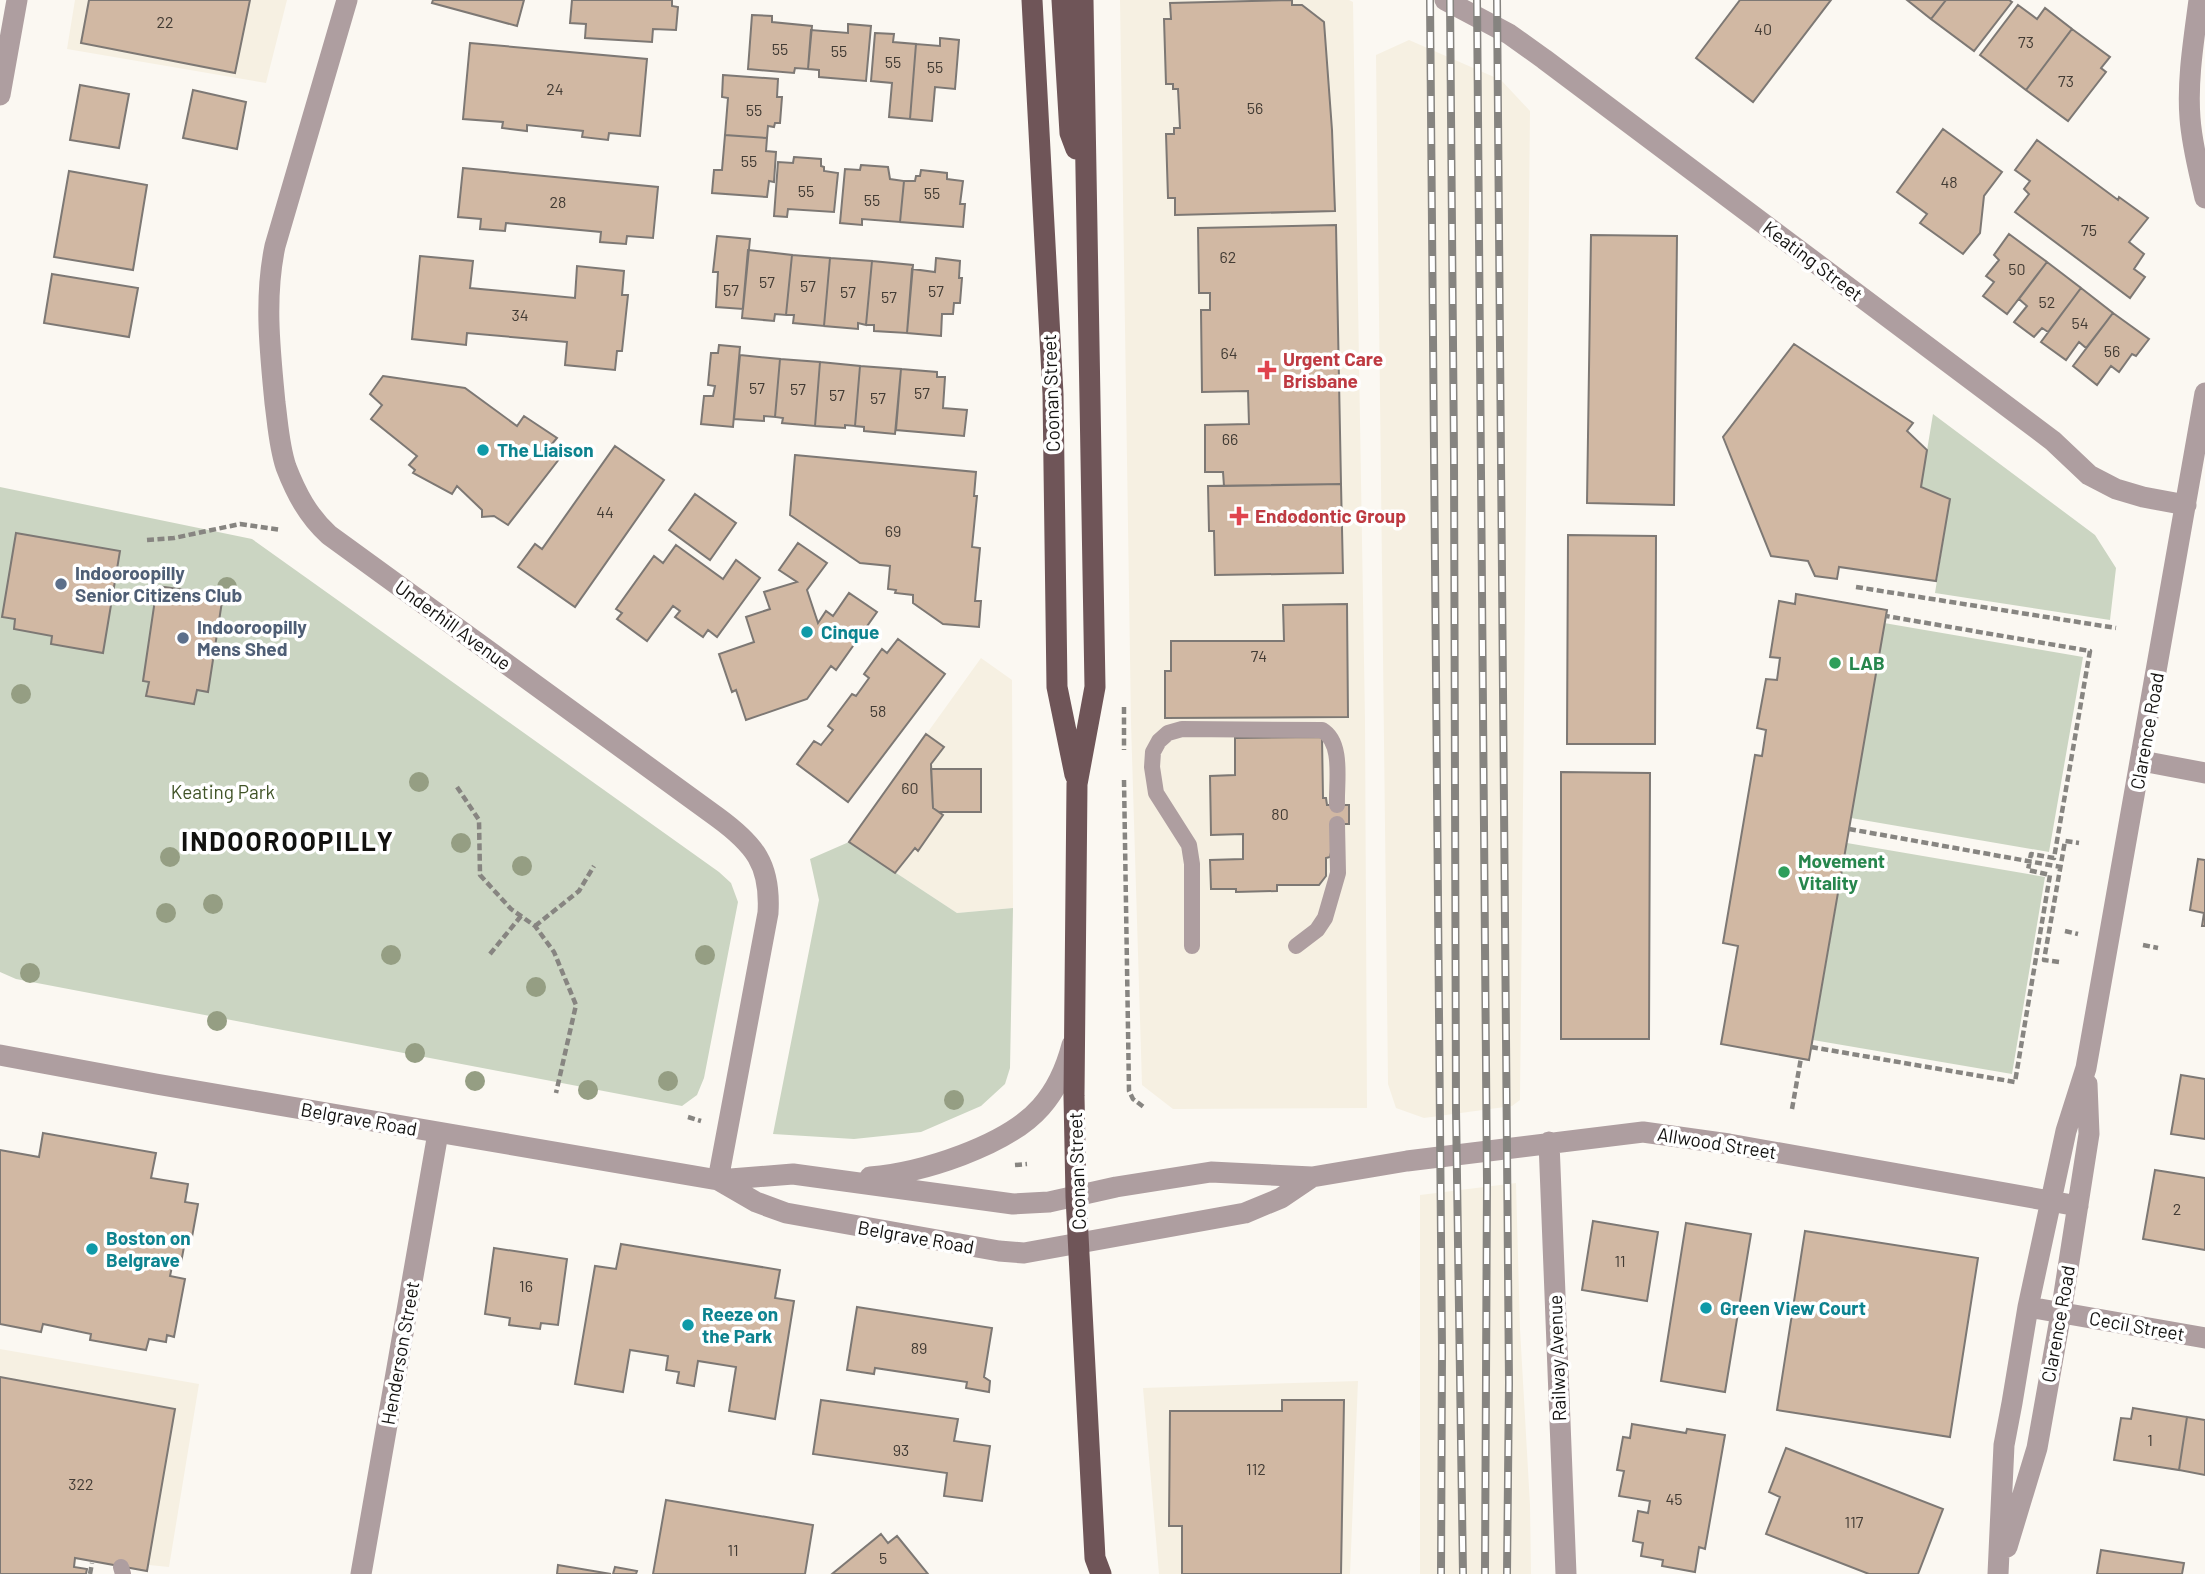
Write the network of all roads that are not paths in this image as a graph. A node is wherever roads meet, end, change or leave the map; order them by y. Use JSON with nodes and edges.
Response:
{"nodes":[{"id":1,"x":17,"y":0,"type":"edge"},
{"id":2,"x":347,"y":0,"type":"edge"},
{"id":3,"x":1032,"y":0,"type":"edge"},
{"id":4,"x":1062,"y":0,"type":"edge"},
{"id":5,"x":1083,"y":0,"type":"edge"},
{"id":6,"x":1445,"y":0,"type":"edge"},
{"id":7,"x":2199,"y":0,"type":"edge"},
{"id":8,"x":0,"y":95,"type":"edge"},
{"id":9,"x":1085,"y":177,"type":"junction"},
{"id":10,"x":2205,"y":198,"type":"edge"},
{"id":11,"x":2205,"y":393,"type":"edge"},
{"id":12,"x":2186,"y":505,"type":"junction"},
{"id":13,"x":2142,"y":761,"type":"junction"},
{"id":14,"x":2205,"y":773,"type":"edge"},
{"id":15,"x":1077,"y":784,"type":"junction"},
{"id":16,"x":1337,"y":805,"type":"dead end"},
{"id":17,"x":1337,"y":824,"type":"dead end"},
{"id":18,"x":1192,"y":946,"type":"dead end"},
{"id":19,"x":1296,"y":946,"type":"dead end"},
{"id":20,"x":1075,"y":1033,"type":"junction"},
{"id":21,"x":0,"y":1055,"type":"edge"},
{"id":22,"x":2086,"y":1068,"type":"junction"},
{"id":23,"x":438,"y":1133,"type":"junction"},
{"id":24,"x":1549,"y":1142,"type":"junction"},
{"id":25,"x":825,"y":1177,"type":"junction"},
{"id":26,"x":1312,"y":1177,"type":"junction"},
{"id":27,"x":718,"y":1180,"type":"junction"},
{"id":28,"x":1076,"y":1197,"type":"junction"},
{"id":29,"x":2051,"y":1200,"type":"junction"},
{"id":30,"x":2078,"y":1206,"type":"junction"},
{"id":31,"x":1079,"y":1244,"type":"junction"},
{"id":32,"x":2028,"y":1307,"type":"junction"},
{"id":33,"x":2061,"y":1313,"type":"junction"},
{"id":34,"x":2205,"y":1338,"type":"edge"},
{"id":35,"x":1096,"y":1569,"type":"edge"},
{"id":36,"x":361,"y":1574,"type":"edge"},
{"id":37,"x":1566,"y":1574,"type":"edge"},
{"id":38,"x":1998,"y":1574,"type":"edge"}],
"edges":[{"from":1,"to":8,"type":"street"},
{"from":2,"to":27,"type":"street","name":"Underhill Avenue"},
{"from":3,"to":15,"type":"main road","name":"Coonan Street"},
{"from":4,"to":9,"type":"main road","name":"Coonan Street"},
{"from":5,"to":9,"type":"main road","name":"Coonan Street"},
{"from":6,"to":12,"type":"street","name":"Keating Street"},
{"from":7,"to":10,"type":"street"},
{"from":9,"to":15,"type":"main road","name":"Coonan Street"},
{"from":11,"to":12,"type":"street","name":"Clarence Road"},
{"from":12,"to":13,"type":"street","name":"Clarence Road"},
{"from":13,"to":14,"type":"street"},
{"from":13,"to":22,"type":"street","name":"Clarence Road"},
{"from":15,"to":20,"type":"main road","name":"Coonan Street"},
{"from":16,"to":18,"type":"lane"},
{"from":17,"to":19,"type":"lane"},
{"from":20,"to":25,"type":"street","name":"Belgrave Road"},
{"from":20,"to":28,"type":"main road","name":"Coonan Street"},
{"from":21,"to":23,"type":"street","name":"Belgrave Road"},
{"from":22,"to":29,"type":"street","name":"Clarence Road"},
{"from":22,"to":30,"type":"street","name":"Clarence Road"},
{"from":23,"to":27,"type":"street","name":"Belgrave Road"},
{"from":23,"to":36,"type":"street","name":"Henderson Street"},
{"from":24,"to":26,"type":"street","name":"Allwood Street"},
{"from":24,"to":29,"type":"street","name":"Allwood Street"},
{"from":24,"to":37,"type":"street","name":"Railway Avenue"},
{"from":25,"to":27,"type":"street","name":"Belgrave Road"},
{"from":25,"to":28,"type":"street","name":"Belgrave Road"},
{"from":26,"to":28,"type":"street","name":"Allwood Street"},
{"from":26,"to":31,"type":"street","name":"Allwood Street"},
{"from":27,"to":31,"type":"street","name":"Belgrave Road"},
{"from":28,"to":31,"type":"main road","name":"Coonan Street"},
{"from":29,"to":30,"type":"street","name":"Allwood Street"},
{"from":29,"to":32,"type":"street","name":"Clarence Road"},
{"from":30,"to":33,"type":"street","name":"Clarence Road"},
{"from":31,"to":35,"type":"main road","name":"Coonan Street"},
{"from":32,"to":33,"type":"street","name":"Cecil Street"},
{"from":32,"to":38,"type":"street","name":"Clarence Road"},
{"from":33,"to":34,"type":"street","name":"Cecil Street"},
{"from":33,"to":38,"type":"street","name":"Clarence Road"}]}
